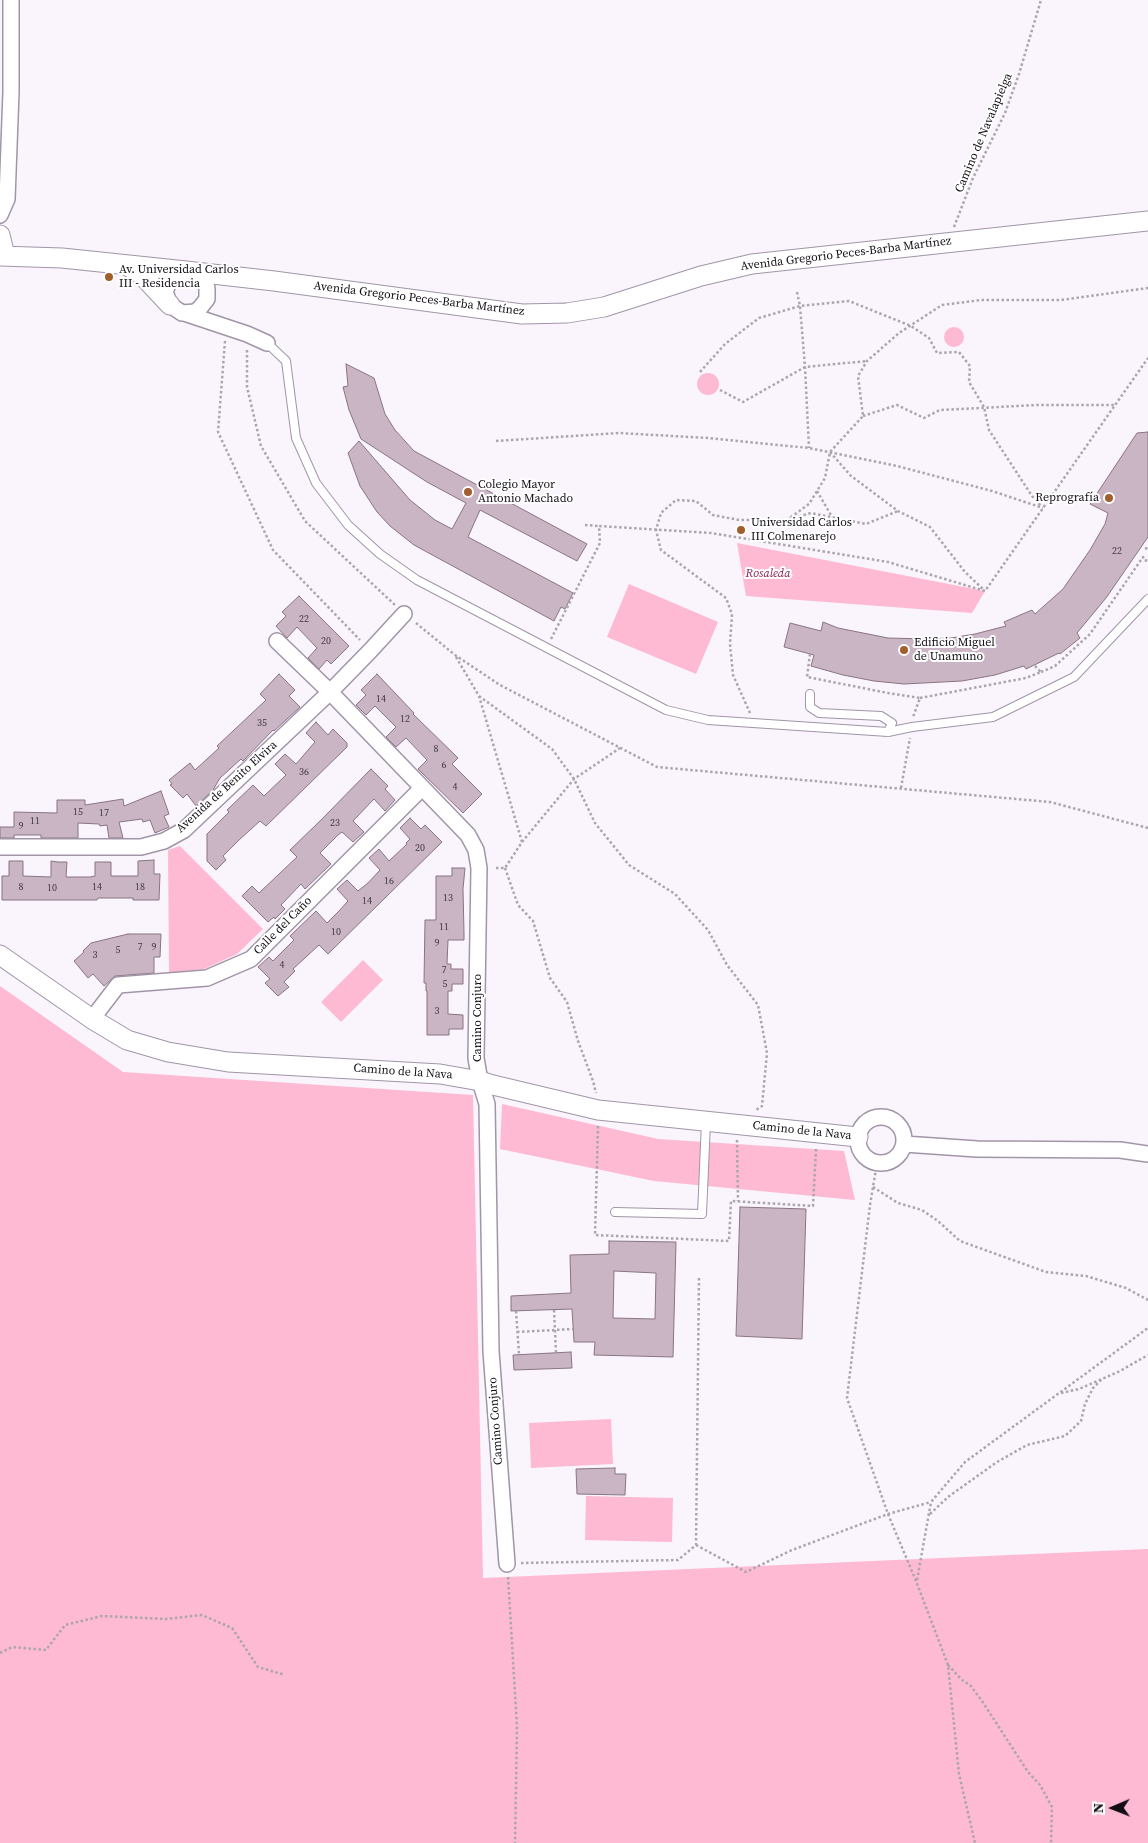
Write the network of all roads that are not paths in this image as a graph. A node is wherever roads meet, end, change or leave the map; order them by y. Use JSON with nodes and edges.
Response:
{"nodes":[{"id":1,"x":10,"y":0,"type":"edge"},
{"id":2,"x":0,"y":215,"type":"edge"},
{"id":3,"x":1148,"y":221,"type":"edge"},
{"id":4,"x":0,"y":235,"type":"edge"},
{"id":5,"x":2,"y":256,"type":"edge"},
{"id":6,"x":125,"y":265,"type":"junction"},
{"id":7,"x":189,"y":271,"type":"junction"},
{"id":8,"x":222,"y":275,"type":"junction"},
{"id":9,"x":207,"y":294,"type":"junction"},
{"id":10,"x":176,"y":309,"type":"junction"},
{"id":11,"x":226,"y":327,"type":"junction"},
{"id":12,"x":267,"y":343,"type":"joint"},
{"id":13,"x":1148,"y":599,"type":"edge"},
{"id":14,"x":404,"y":614,"type":"dead end"},
{"id":15,"x":277,"y":640,"type":"dead end"},
{"id":16,"x":330,"y":692,"type":"junction"},
{"id":17,"x":810,"y":694,"type":"dead end"},
{"id":18,"x":888,"y":732,"type":"junction"},
{"id":19,"x":422,"y":788,"type":"junction"},
{"id":20,"x":0,"y":847,"type":"edge"},
{"id":21,"x":0,"y":955,"type":"edge"},
{"id":22,"x":92,"y":1019,"type":"junction"},
{"id":23,"x":480,"y":1080,"type":"junction"},
{"id":24,"x":706,"y":1122,"type":"junction"},
{"id":25,"x":858,"y":1137,"type":"junction"},
{"id":26,"x":904,"y":1144,"type":"junction"},
{"id":27,"x":1148,"y":1154,"type":"edge"},
{"id":28,"x":615,"y":1212,"type":"dead end"},
{"id":29,"x":507,"y":1564,"type":"road end"}],
"edges":[{"from":1,"to":2,"type":"street"},
{"from":3,"to":8,"type":"street","name":"Avenida Gregorio Peces-Barba Martínez"},
{"from":4,"to":5,"type":"street"},
{"from":5,"to":6,"type":"street","name":"Avenida Gregorio Peces-Barba Martínez"},
{"from":6,"to":7,"type":"street","name":"Avenida Gregorio Peces-Barba Martínez"},
{"from":6,"to":10,"type":"street"},
{"from":7,"to":8,"type":"street","name":"Avenida Gregorio Peces-Barba Martínez"},
{"from":7,"to":9,"type":"street"},
{"from":7,"to":10,"type":"street"},
{"from":8,"to":9,"type":"street"},
{"from":9,"to":10,"type":"street"},
{"from":9,"to":11,"type":"street"},
{"from":10,"to":11,"type":"street"},
{"from":11,"to":12,"type":"street"},
{"from":12,"to":18,"type":"lane"},
{"from":13,"to":18,"type":"lane"},
{"from":14,"to":16,"type":"street","name":"Avenida de Benito Elvira"},
{"from":15,"to":16,"type":"street","name":"Camino Conjuro"},
{"from":16,"to":19,"type":"street","name":"Camino Conjuro"},
{"from":16,"to":20,"type":"street","name":"Avenida de Benito Elvira"},
{"from":17,"to":18,"type":"lane"},
{"from":19,"to":22,"type":"street","name":"Calle del Caño"},
{"from":19,"to":23,"type":"street","name":"Camino Conjuro"},
{"from":21,"to":22,"type":"street","name":"Camino de la Nava"},
{"from":22,"to":23,"type":"street","name":"Camino de la Nava"},
{"from":23,"to":24,"type":"street","name":"Camino de la Nava"},
{"from":23,"to":29,"type":"street","name":"Camino Conjuro"},
{"from":24,"to":25,"type":"street","name":"Camino de la Nava"},
{"from":24,"to":28,"type":"lane"},
{"from":25,"to":26,"type":"street"},
{"from":25,"to":26,"type":"street"},
{"from":26,"to":27,"type":"street"}]}
